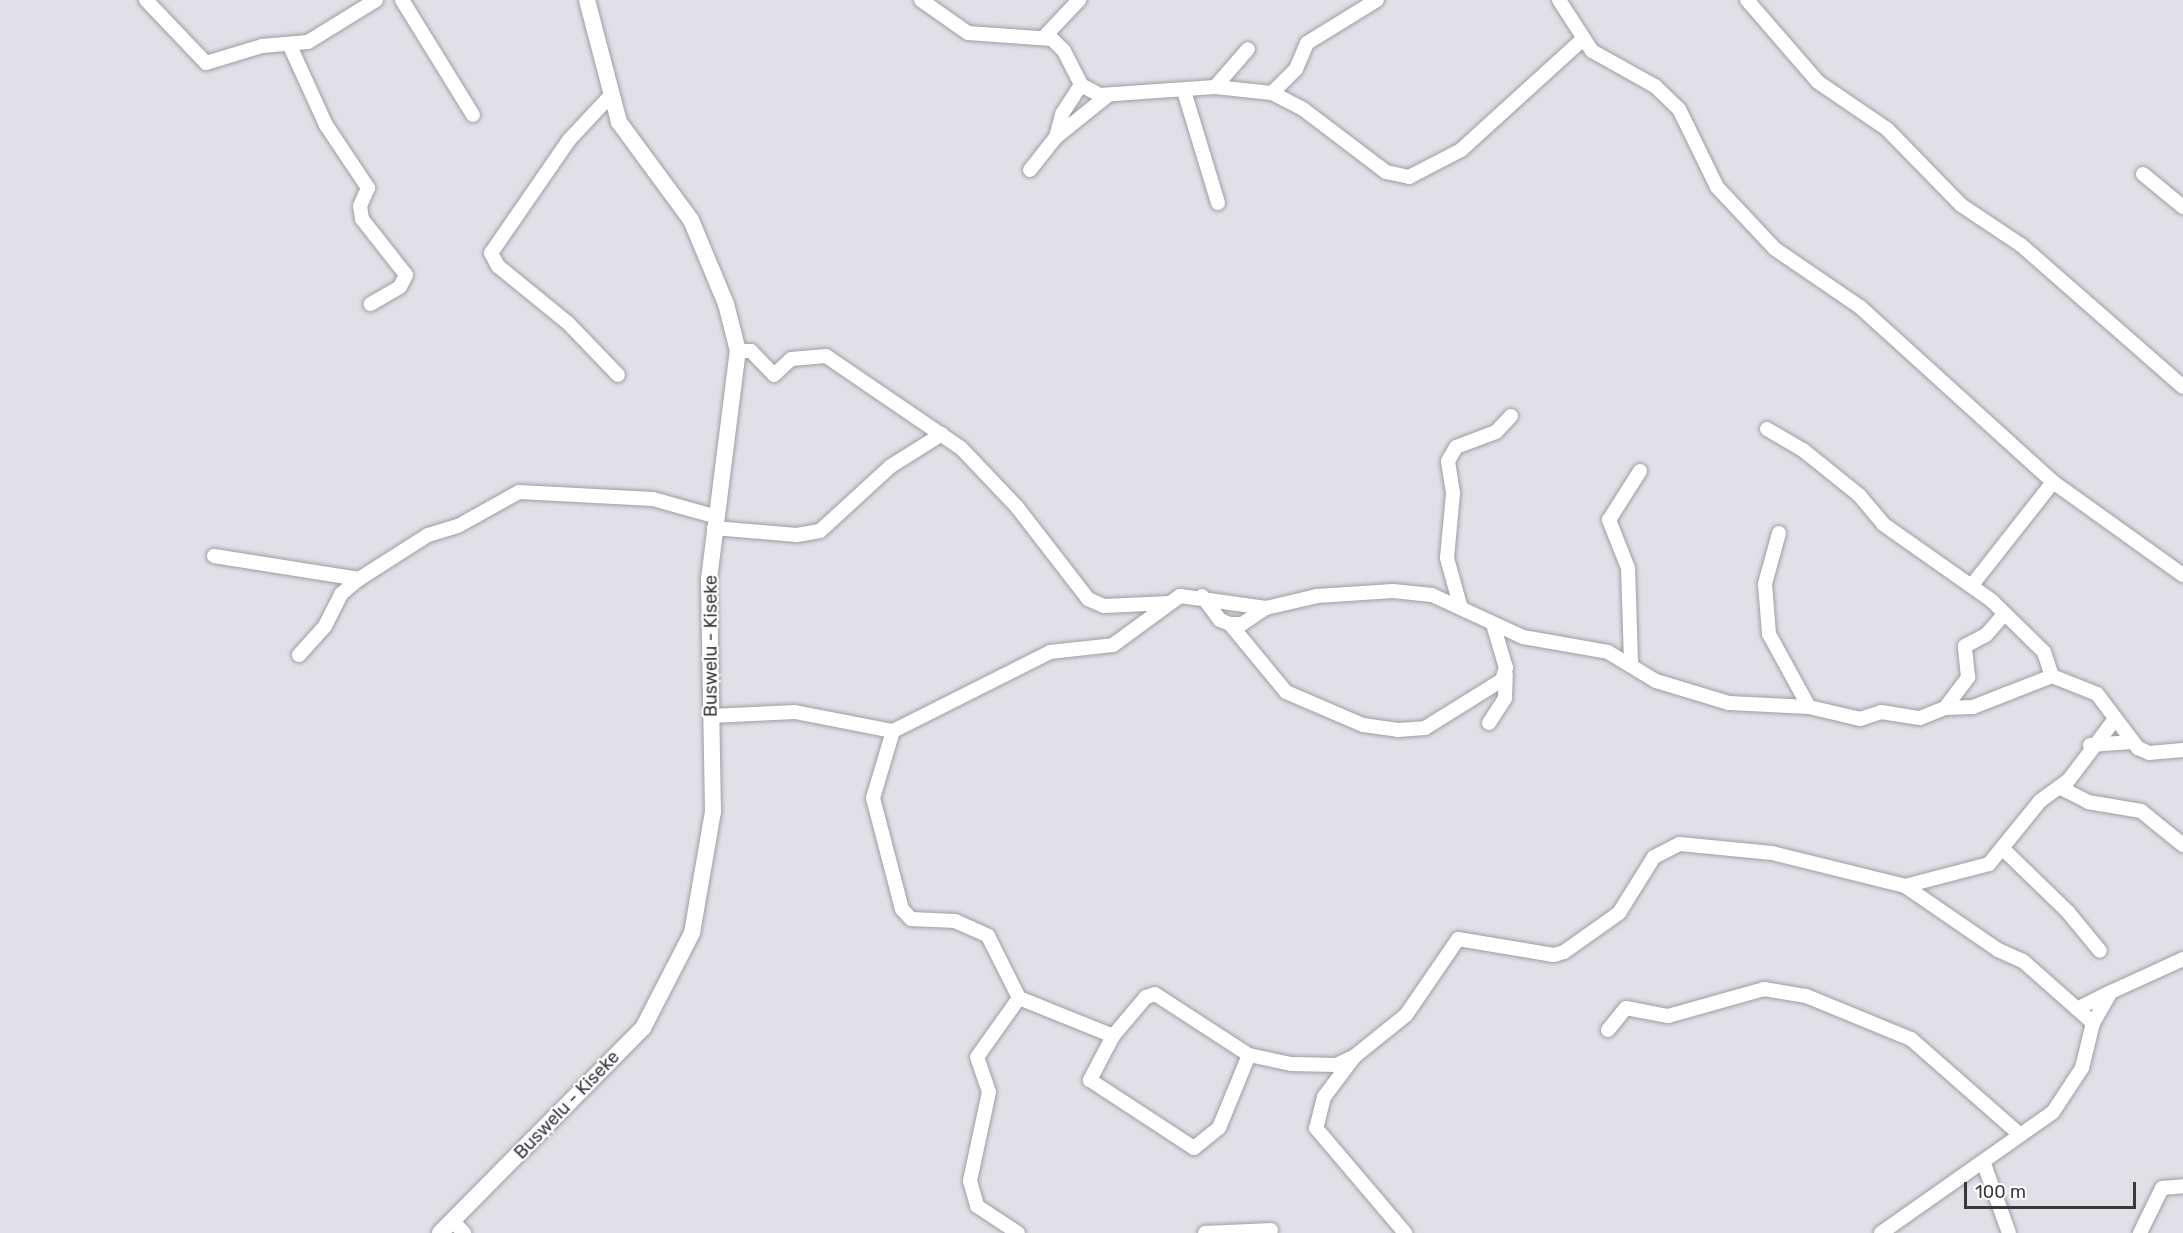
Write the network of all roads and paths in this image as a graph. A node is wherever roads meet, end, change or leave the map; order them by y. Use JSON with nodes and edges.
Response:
{"nodes":[{"id":1,"x":146,"y":0,"type":"edge"},
{"id":2,"x":376,"y":0,"type":"edge"},
{"id":3,"x":402,"y":0,"type":"edge"},
{"id":4,"x":587,"y":0,"type":"edge"},
{"id":5,"x":921,"y":0,"type":"edge"},
{"id":6,"x":1079,"y":0,"type":"edge"},
{"id":7,"x":1377,"y":0,"type":"edge"},
{"id":8,"x":1559,"y":0,"type":"edge"},
{"id":9,"x":1747,"y":0,"type":"edge"},
{"id":10,"x":1045,"y":36,"type":"junction"},
{"id":11,"x":1583,"y":39,"type":"junction"},
{"id":12,"x":290,"y":46,"type":"junction"},
{"id":13,"x":1248,"y":49,"type":"dead end"},
{"id":14,"x":1081,"y":85,"type":"junction"},
{"id":15,"x":1215,"y":87,"type":"junction"},
{"id":16,"x":1184,"y":91,"type":"junction"},
{"id":17,"x":1272,"y":93,"type":"junction"},
{"id":18,"x":612,"y":94,"type":"junction"},
{"id":19,"x":1107,"y":96,"type":"junction"},
{"id":20,"x":473,"y":115,"type":"dead end"},
{"id":21,"x":1056,"y":137,"type":"junction"},
{"id":22,"x":1030,"y":170,"type":"dead end"},
{"id":23,"x":2143,"y":174,"type":"dead end"},
{"id":24,"x":1218,"y":204,"type":"dead end"},
{"id":25,"x":2183,"y":207,"type":"edge"},
{"id":26,"x":371,"y":304,"type":"dead end"},
{"id":27,"x":738,"y":351,"type":"junction"},
{"id":28,"x":618,"y":375,"type":"dead end"},
{"id":29,"x":2183,"y":387,"type":"edge"},
{"id":30,"x":1510,"y":416,"type":"dead end"},
{"id":31,"x":1767,"y":429,"type":"dead end"},
{"id":32,"x":942,"y":434,"type":"junction"},
{"id":33,"x":1640,"y":471,"type":"dead end"},
{"id":34,"x":2053,"y":482,"type":"junction"},
{"id":35,"x":714,"y":522,"type":"junction"},
{"id":36,"x":1779,"y":533,"type":"dead end"},
{"id":37,"x":214,"y":556,"type":"dead end"},
{"id":38,"x":2183,"y":575,"type":"edge"},
{"id":39,"x":359,"y":579,"type":"junction"},
{"id":40,"x":1972,"y":585,"type":"junction"},
{"id":41,"x":1202,"y":596,"type":"junction"},
{"id":42,"x":1169,"y":603,"type":"junction"},
{"id":43,"x":1460,"y":605,"type":"junction"},
{"id":44,"x":1266,"y":608,"type":"junction"},
{"id":45,"x":2004,"y":614,"type":"junction"},
{"id":46,"x":1230,"y":624,"type":"junction"},
{"id":47,"x":1493,"y":624,"type":"junction"},
{"id":48,"x":299,"y":655,"type":"dead end"},
{"id":49,"x":1631,"y":662,"type":"junction"},
{"id":50,"x":1506,"y":675,"type":"junction"},
{"id":51,"x":2052,"y":676,"type":"junction"},
{"id":52,"x":1796,"y":688,"type":"junction"},
{"id":53,"x":1790,"y":705,"type":"junction"},
{"id":54,"x":1809,"y":707,"type":"junction"},
{"id":55,"x":1945,"y":708,"type":"junction"},
{"id":56,"x":711,"y":716,"type":"junction"},
{"id":57,"x":2115,"y":719,"type":"junction"},
{"id":58,"x":1489,"y":723,"type":"dead end"},
{"id":59,"x":893,"y":731,"type":"junction"},
{"id":60,"x":2129,"y":742,"type":"junction"},
{"id":61,"x":2090,"y":745,"type":"junction"},
{"id":62,"x":2183,"y":750,"type":"edge"},
{"id":63,"x":2061,"y":788,"type":"junction"},
{"id":64,"x":2183,"y":845,"type":"edge"},
{"id":65,"x":2003,"y":849,"type":"junction"},
{"id":66,"x":1936,"y":878,"type":"junction"},
{"id":67,"x":1905,"y":886,"type":"junction"},
{"id":68,"x":1933,"y":901,"type":"junction"},
{"id":69,"x":2100,"y":951,"type":"dead end"},
{"id":70,"x":2183,"y":959,"type":"edge"},
{"id":71,"x":2110,"y":992,"type":"junction"},
{"id":72,"x":1019,"y":998,"type":"junction"},
{"id":73,"x":2077,"y":1009,"type":"junction"},
{"id":74,"x":2093,"y":1023,"type":"junction"},
{"id":75,"x":1608,"y":1030,"type":"dead end"},
{"id":76,"x":1113,"y":1036,"type":"junction"},
{"id":77,"x":1248,"y":1054,"type":"junction"},
{"id":78,"x":1355,"y":1056,"type":"junction"},
{"id":79,"x":2017,"y":1132,"type":"junction"},
{"id":80,"x":1984,"y":1164,"type":"junction"},
{"id":81,"x":2183,"y":1186,"type":"edge"},
{"id":82,"x":452,"y":1220,"type":"junction"},
{"id":83,"x":1271,"y":1230,"type":"dead end"},
{"id":84,"x":440,"y":1233,"type":"edge"},
{"id":85,"x":464,"y":1233,"type":"edge"},
{"id":86,"x":1018,"y":1233,"type":"edge"},
{"id":87,"x":1204,"y":1233,"type":"edge"},
{"id":88,"x":1405,"y":1233,"type":"edge"},
{"id":89,"x":1881,"y":1233,"type":"edge"},
{"id":90,"x":2009,"y":1233,"type":"edge"},
{"id":91,"x":2140,"y":1233,"type":"edge"}],
"edges":[{"from":1,"to":12,"type":"street"},
{"from":2,"to":12,"type":"street"},
{"from":3,"to":20,"type":"street"},
{"from":4,"to":18,"type":"main road","name":"Buswelu - Kiseke"},
{"from":5,"to":10,"type":"street"},
{"from":6,"to":10,"type":"street"},
{"from":7,"to":17,"type":"street"},
{"from":8,"to":11,"type":"street"},
{"from":9,"to":29,"type":"street"},
{"from":10,"to":14,"type":"street"},
{"from":11,"to":17,"type":"street"},
{"from":11,"to":34,"type":"street"},
{"from":12,"to":26,"type":"street"},
{"from":13,"to":15,"type":"street"},
{"from":14,"to":19,"type":"street"},
{"from":14,"to":21,"type":"street"},
{"from":15,"to":16,"type":"street"},
{"from":15,"to":17,"type":"street"},
{"from":16,"to":19,"type":"street"},
{"from":16,"to":24,"type":"street"},
{"from":18,"to":27,"type":"main road","name":"Buswelu - Kiseke"},
{"from":18,"to":28,"type":"street"},
{"from":19,"to":21,"type":"street"},
{"from":21,"to":22,"type":"street"},
{"from":23,"to":25,"type":"street"},
{"from":27,"to":32,"type":"street"},
{"from":27,"to":35,"type":"main road","name":"Buswelu - Kiseke"},
{"from":30,"to":43,"type":"street"},
{"from":31,"to":40,"type":"street"},
{"from":32,"to":35,"type":"street"},
{"from":32,"to":42,"type":"street"},
{"from":33,"to":49,"type":"street"},
{"from":34,"to":38,"type":"street"},
{"from":34,"to":40,"type":"street"},
{"from":35,"to":39,"type":"street"},
{"from":35,"to":56,"type":"main road","name":"Buswelu - Kiseke"},
{"from":36,"to":52,"type":"street"},
{"from":37,"to":39,"type":"street"},
{"from":39,"to":48,"type":"street"},
{"from":40,"to":45,"type":"street"},
{"from":41,"to":42,"type":"street"},
{"from":41,"to":44,"type":"street"},
{"from":41,"to":46,"type":"street"},
{"from":42,"to":59,"type":"street"},
{"from":43,"to":44,"type":"street"},
{"from":43,"to":47,"type":"street"},
{"from":44,"to":46,"type":"street"},
{"from":45,"to":51,"type":"street"},
{"from":45,"to":55,"type":"street"},
{"from":46,"to":50,"type":"street"},
{"from":47,"to":49,"type":"street"},
{"from":47,"to":50,"type":"street"},
{"from":49,"to":53,"type":"street"},
{"from":50,"to":58,"type":"street"},
{"from":51,"to":55,"type":"street"},
{"from":51,"to":57,"type":"street"},
{"from":52,"to":53,"type":"street"},
{"from":52,"to":54,"type":"street"},
{"from":53,"to":54,"type":"street"},
{"from":54,"to":55,"type":"street"},
{"from":56,"to":59,"type":"street"},
{"from":56,"to":82,"type":"main road","name":"Buswelu - Kiseke"},
{"from":57,"to":60,"type":"street"},
{"from":57,"to":61,"type":"street"},
{"from":59,"to":72,"type":"street"},
{"from":60,"to":61,"type":"street"},
{"from":60,"to":62,"type":"street"},
{"from":61,"to":63,"type":"street"},
{"from":63,"to":64,"type":"street"},
{"from":63,"to":65,"type":"street"},
{"from":65,"to":66,"type":"street"},
{"from":65,"to":69,"type":"street"},
{"from":66,"to":67,"type":"street"},
{"from":66,"to":68,"type":"street"},
{"from":67,"to":68,"type":"street"},
{"from":67,"to":78,"type":"street"},
{"from":68,"to":73,"type":"street"},
{"from":70,"to":71,"type":"street"},
{"from":71,"to":73,"type":"street"},
{"from":71,"to":74,"type":"street"},
{"from":72,"to":76,"type":"street"},
{"from":72,"to":86,"type":"street"},
{"from":73,"to":74,"type":"street"},
{"from":74,"to":79,"type":"street"},
{"from":75,"to":79,"type":"street"},
{"from":76,"to":77,"type":"street"},
{"from":76,"to":77,"type":"street"},
{"from":77,"to":78,"type":"street"},
{"from":78,"to":88,"type":"street"},
{"from":79,"to":80,"type":"street"},
{"from":80,"to":89,"type":"street"},
{"from":80,"to":90,"type":"street"},
{"from":81,"to":91,"type":"street"},
{"from":82,"to":84,"type":"main road","name":"Buswelu - Kiseke"},
{"from":82,"to":85,"type":"street"},
{"from":83,"to":87,"type":"street"}]}
